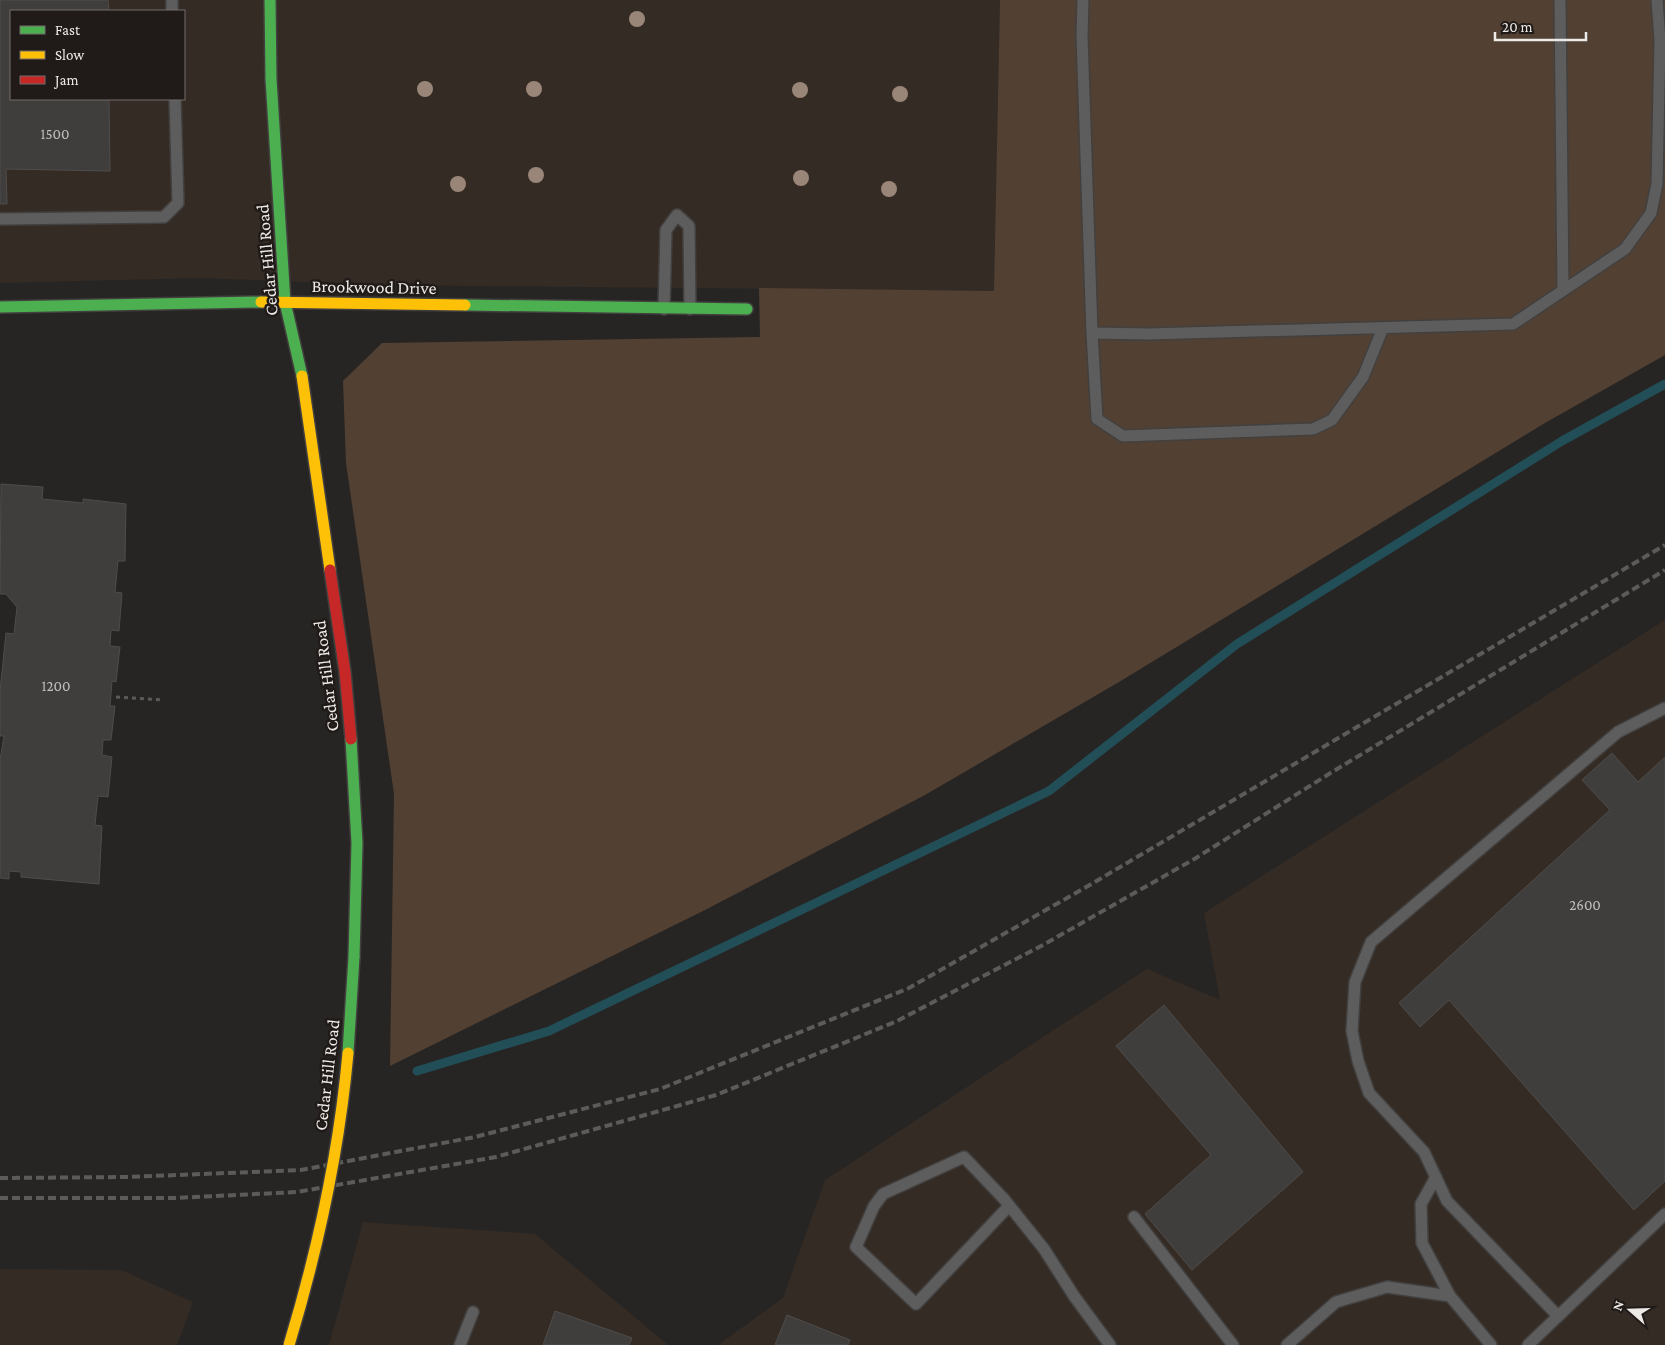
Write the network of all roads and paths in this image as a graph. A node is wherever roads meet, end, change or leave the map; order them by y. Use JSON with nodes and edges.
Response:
{"nodes":[{"id":1,"x":270,"y":0,"type":"edge"},
{"id":2,"x":1083,"y":0,"type":"edge"},
{"id":3,"x":1560,"y":0,"type":"edge"},
{"id":4,"x":1657,"y":0,"type":"edge"},
{"id":5,"x":175,"y":100,"type":"edge"},
{"id":6,"x":0,"y":219,"type":"edge"},
{"id":7,"x":1563,"y":290,"type":"junction"},
{"id":8,"x":285,"y":302,"type":"junction"},
{"id":9,"x":0,"y":307,"type":"edge"},
{"id":10,"x":664,"y":309,"type":"junction"},
{"id":11,"x":690,"y":309,"type":"junction"},
{"id":12,"x":747,"y":309,"type":"dead end"},
{"id":13,"x":1383,"y":328,"type":"junction"},
{"id":14,"x":1092,"y":333,"type":"junction"},
{"id":15,"x":116,"y":697,"type":"dead end"},
{"id":16,"x":162,"y":700,"type":"dead end"},
{"id":17,"x":1665,"y":708,"type":"edge"},
{"id":18,"x":1436,"y":1177,"type":"junction"},
{"id":19,"x":1009,"y":1206,"type":"junction"},
{"id":20,"x":1665,"y":1214,"type":"edge"},
{"id":21,"x":1134,"y":1217,"type":"dead end"},
{"id":22,"x":1450,"y":1296,"type":"junction"},
{"id":23,"x":473,"y":1312,"type":"dead end"},
{"id":24,"x":1558,"y":1316,"type":"junction"},
{"id":25,"x":289,"y":1345,"type":"edge"},
{"id":26,"x":460,"y":1345,"type":"edge"},
{"id":27,"x":1110,"y":1345,"type":"edge"},
{"id":28,"x":1233,"y":1345,"type":"edge"},
{"id":29,"x":1287,"y":1345,"type":"edge"},
{"id":30,"x":1491,"y":1345,"type":"edge"},
{"id":31,"x":1528,"y":1345,"type":"edge"}],
"edges":[{"from":1,"to":8,"type":"street","name":"Cedar Hill Road"},
{"from":2,"to":14,"type":"lane"},
{"from":3,"to":7,"type":"lane"},
{"from":4,"to":7,"type":"lane"},
{"from":5,"to":6,"type":"lane"},
{"from":7,"to":13,"type":"lane"},
{"from":8,"to":9,"type":"street","name":"Brookwood Drive"},
{"from":8,"to":10,"type":"street","name":"Brookwood Drive"},
{"from":8,"to":25,"type":"street","name":"Cedar Hill Road","bridge":true},
{"from":10,"to":11,"type":"street","name":"Brookwood Drive"},
{"from":10,"to":11,"type":"lane"},
{"from":11,"to":12,"type":"street","name":"Brookwood Drive"},
{"from":13,"to":14,"type":"lane"},
{"from":13,"to":14,"type":"lane"},
{"from":15,"to":16,"type":"path"},
{"from":17,"to":18,"type":"lane"},
{"from":18,"to":22,"type":"lane"},
{"from":18,"to":24,"type":"lane"},
{"from":19,"to":19,"type":"lane"},
{"from":19,"to":27,"type":"lane"},
{"from":20,"to":24,"type":"lane"},
{"from":21,"to":28,"type":"lane"},
{"from":22,"to":29,"type":"lane"},
{"from":22,"to":30,"type":"lane"},
{"from":23,"to":26,"type":"lane"},
{"from":24,"to":31,"type":"lane"}]}
